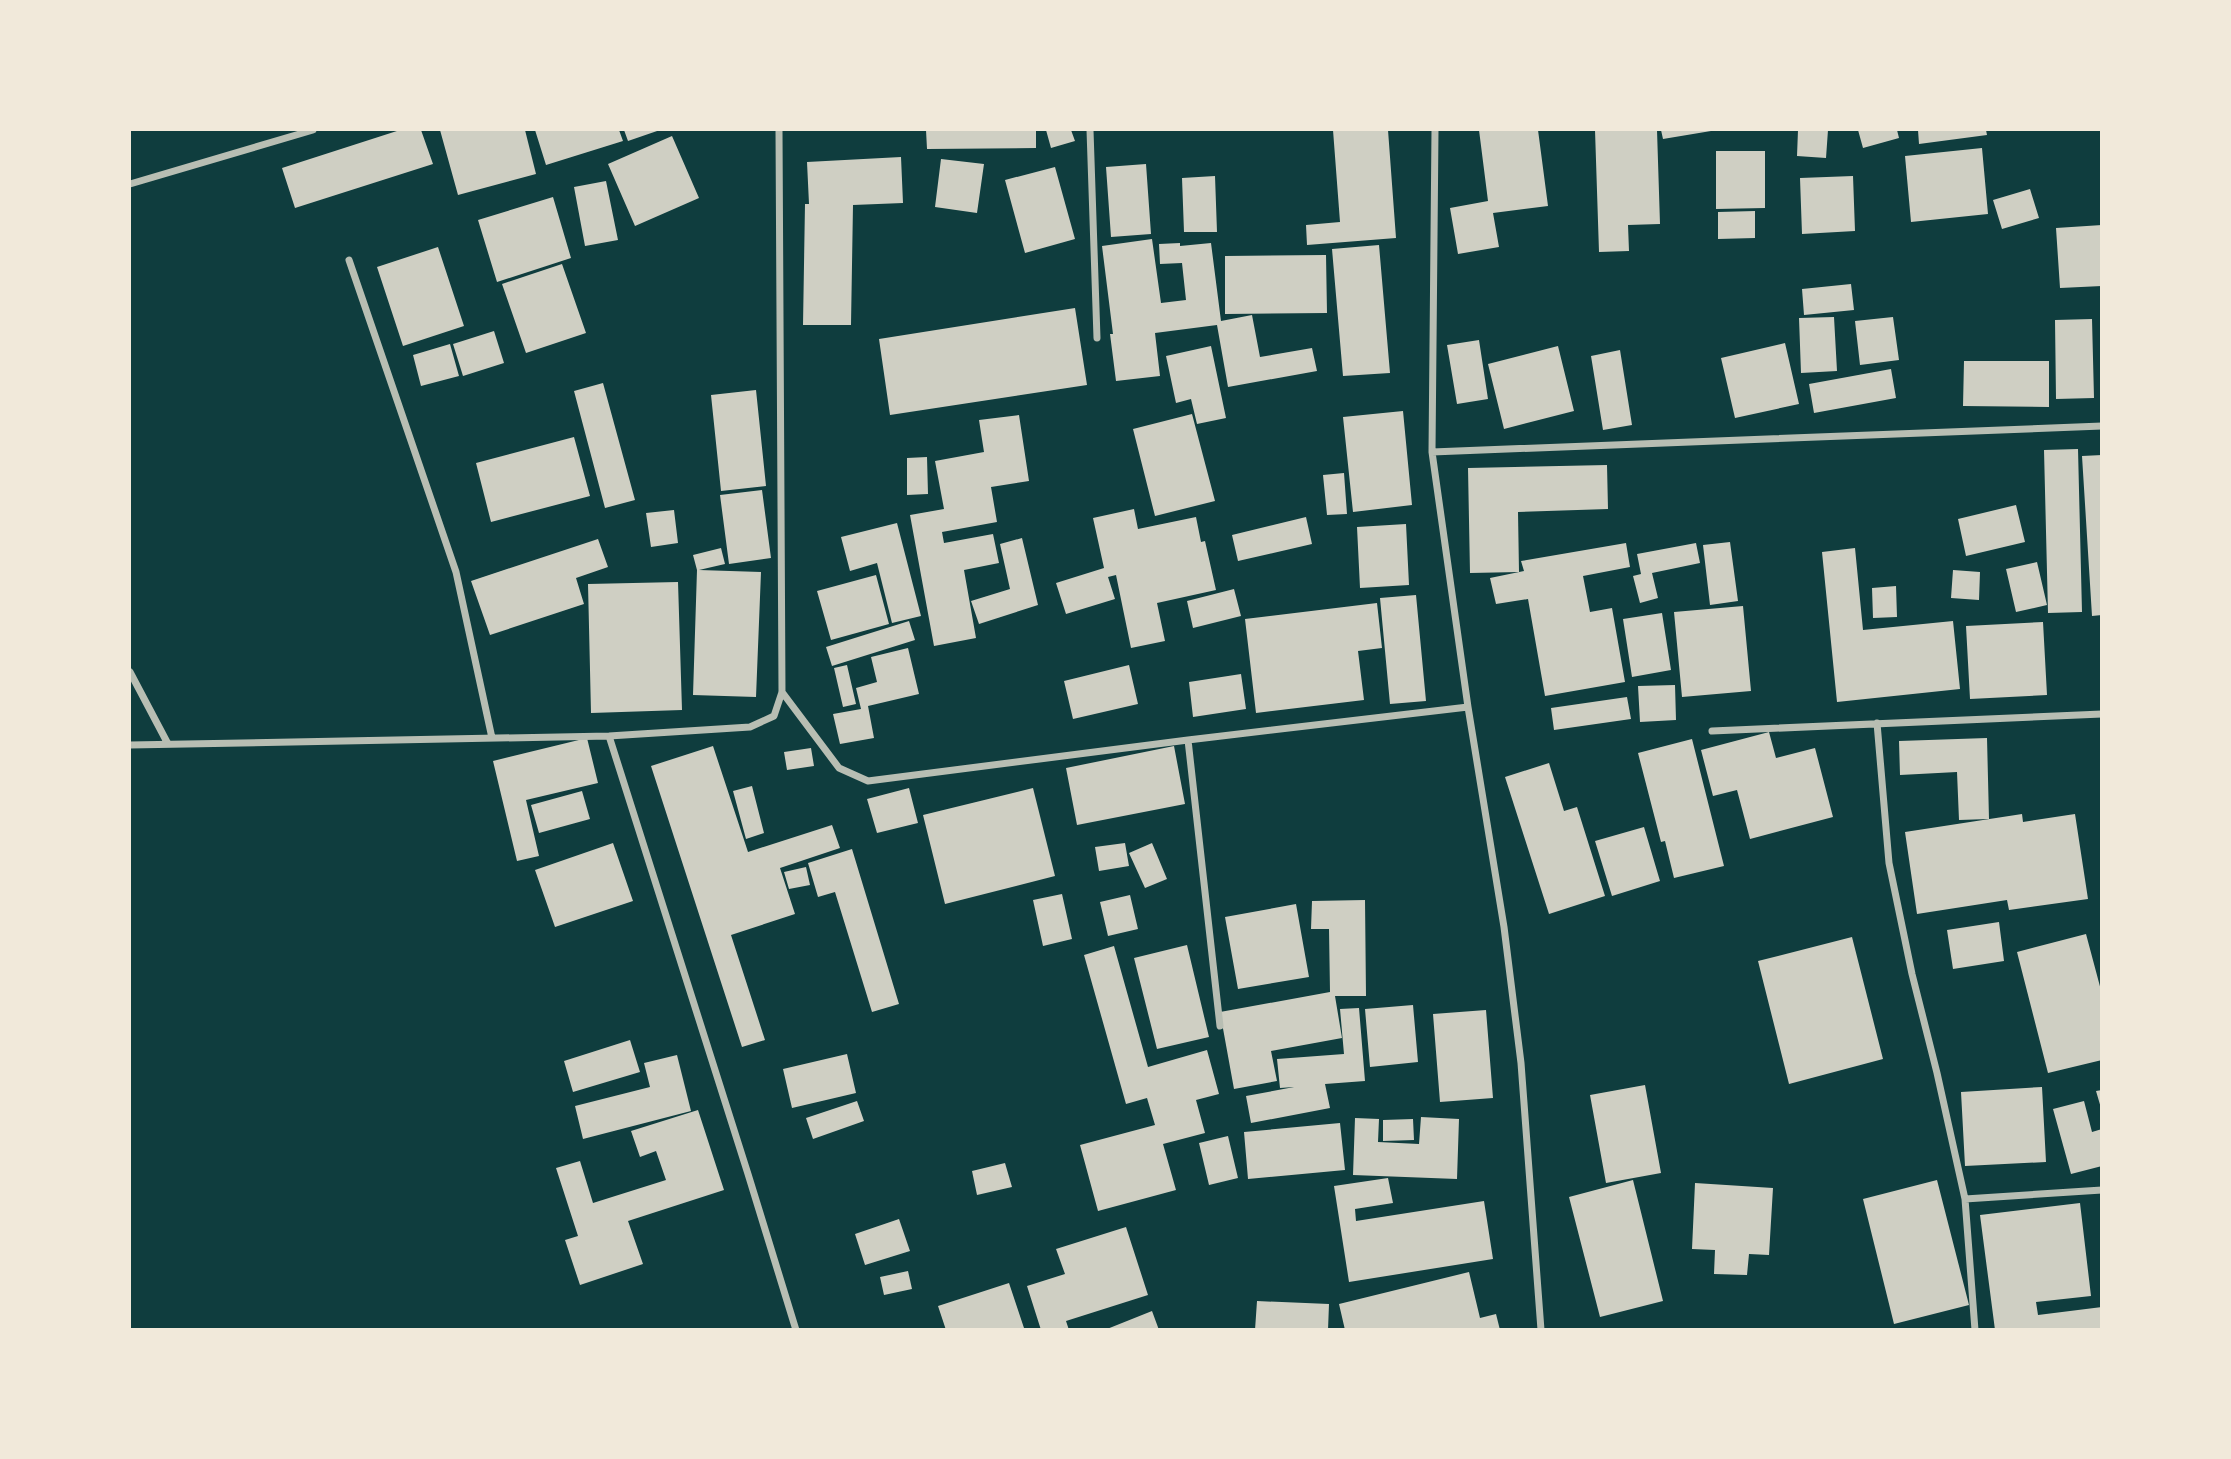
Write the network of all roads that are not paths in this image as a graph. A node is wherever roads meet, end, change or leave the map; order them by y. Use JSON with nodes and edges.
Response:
{"nodes":[{"id":1,"x":313,"y":130,"type":"edge"},
{"id":2,"x":779,"y":130,"type":"edge"},
{"id":3,"x":1090,"y":130,"type":"edge"},
{"id":4,"x":1435,"y":130,"type":"edge"},
{"id":5,"x":130,"y":184,"type":"edge"},
{"id":6,"x":349,"y":260,"type":"dead end"},
{"id":7,"x":1097,"y":338,"type":"dead end"},
{"id":8,"x":2102,"y":426,"type":"edge"},
{"id":9,"x":1432,"y":452,"type":"junction"},
{"id":10,"x":130,"y":672,"type":"edge"},
{"id":11,"x":782,"y":692,"type":"junction"},
{"id":12,"x":1468,"y":707,"type":"junction"},
{"id":13,"x":2102,"y":714,"type":"edge"},
{"id":14,"x":1877,"y":723,"type":"junction"},
{"id":15,"x":1712,"y":731,"type":"dead end"},
{"id":16,"x":609,"y":736,"type":"junction"},
{"id":17,"x":492,"y":738,"type":"junction"},
{"id":18,"x":1188,"y":740,"type":"junction"},
{"id":19,"x":168,"y":744,"type":"junction"},
{"id":20,"x":130,"y":745,"type":"edge"},
{"id":21,"x":1220,"y":1026,"type":"dead end"},
{"id":22,"x":2102,"y":1190,"type":"edge"},
{"id":23,"x":1965,"y":1199,"type":"junction"},
{"id":24,"x":796,"y":1329,"type":"edge"},
{"id":25,"x":1541,"y":1329,"type":"edge"},
{"id":26,"x":1975,"y":1329,"type":"edge"}],
"edges":[{"from":1,"to":5,"type":"street"},
{"from":2,"to":11,"type":"street"},
{"from":3,"to":7,"type":"street"},
{"from":4,"to":9,"type":"street"},
{"from":6,"to":17,"type":"street"},
{"from":8,"to":9,"type":"street"},
{"from":9,"to":12,"type":"street"},
{"from":10,"to":19,"type":"street"},
{"from":11,"to":16,"type":"street"},
{"from":11,"to":18,"type":"street"},
{"from":12,"to":18,"type":"street"},
{"from":12,"to":25,"type":"street"},
{"from":13,"to":14,"type":"street"},
{"from":14,"to":15,"type":"street"},
{"from":14,"to":23,"type":"street"},
{"from":16,"to":17,"type":"street"},
{"from":16,"to":24,"type":"street"},
{"from":17,"to":19,"type":"street"},
{"from":18,"to":21,"type":"street"},
{"from":19,"to":20,"type":"street"},
{"from":22,"to":23,"type":"street"},
{"from":23,"to":26,"type":"street"}]}
